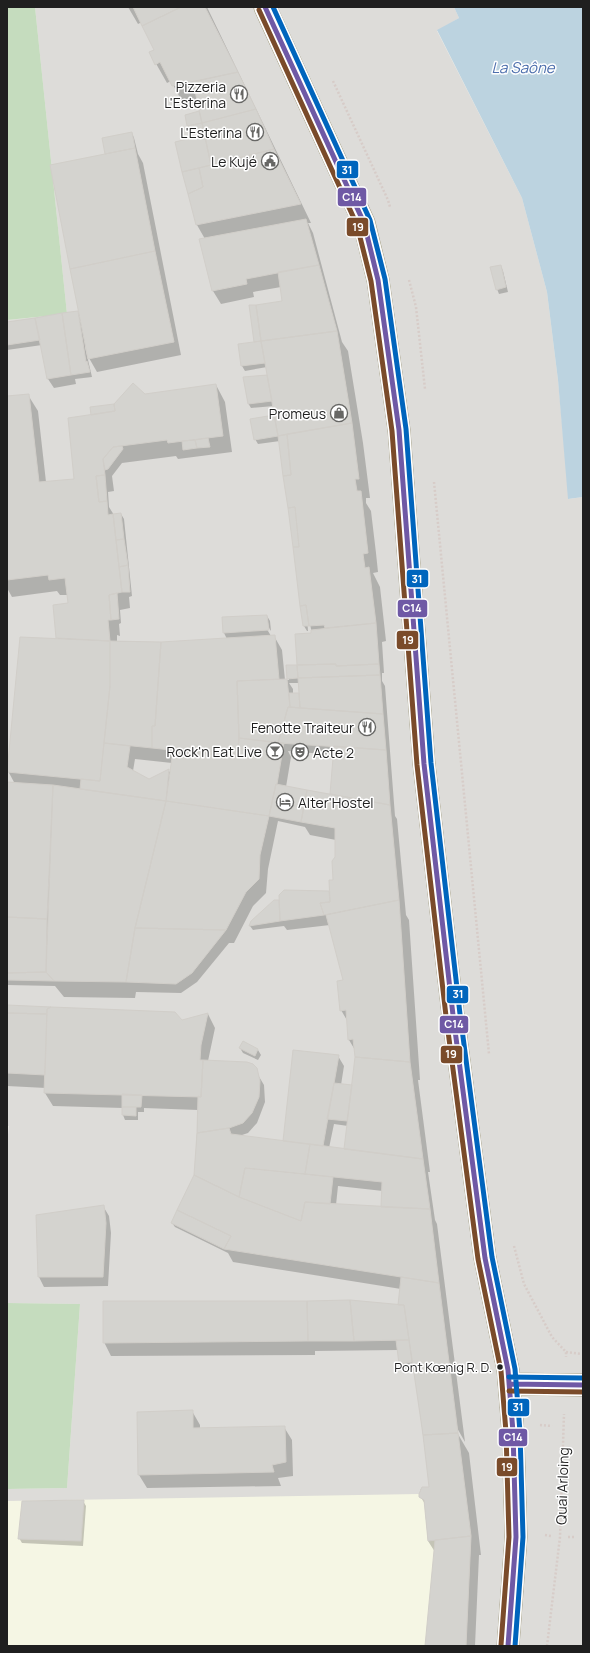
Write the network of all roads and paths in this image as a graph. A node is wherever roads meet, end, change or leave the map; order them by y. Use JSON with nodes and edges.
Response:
{"nodes":[{"id":1,"x":265,"y":7,"type":"edge"},
{"id":2,"x":566,"y":1352,"type":"dead end"},
{"id":3,"x":583,"y":1355,"type":"edge"},
{"id":4,"x":509,"y":1384,"type":"junction"},
{"id":5,"x":583,"y":1385,"type":"edge"},
{"id":6,"x":564,"y":1436,"type":"dead end"},
{"id":7,"x":568,"y":1537,"type":"dead end"},
{"id":8,"x":576,"y":1537,"type":"dead end"},
{"id":9,"x":508,"y":1646,"type":"edge"},
{"id":10,"x":547,"y":1646,"type":"edge"}],
"edges":[{"from":1,"to":4,"type":"main road"},
{"from":2,"to":3,"type":"path"},
{"from":4,"to":5,"type":"main road"},
{"from":4,"to":9,"type":"main road"},
{"from":6,"to":10,"type":"path","name":"Quai Arloing"},
{"from":7,"to":8,"type":"path"}]}
